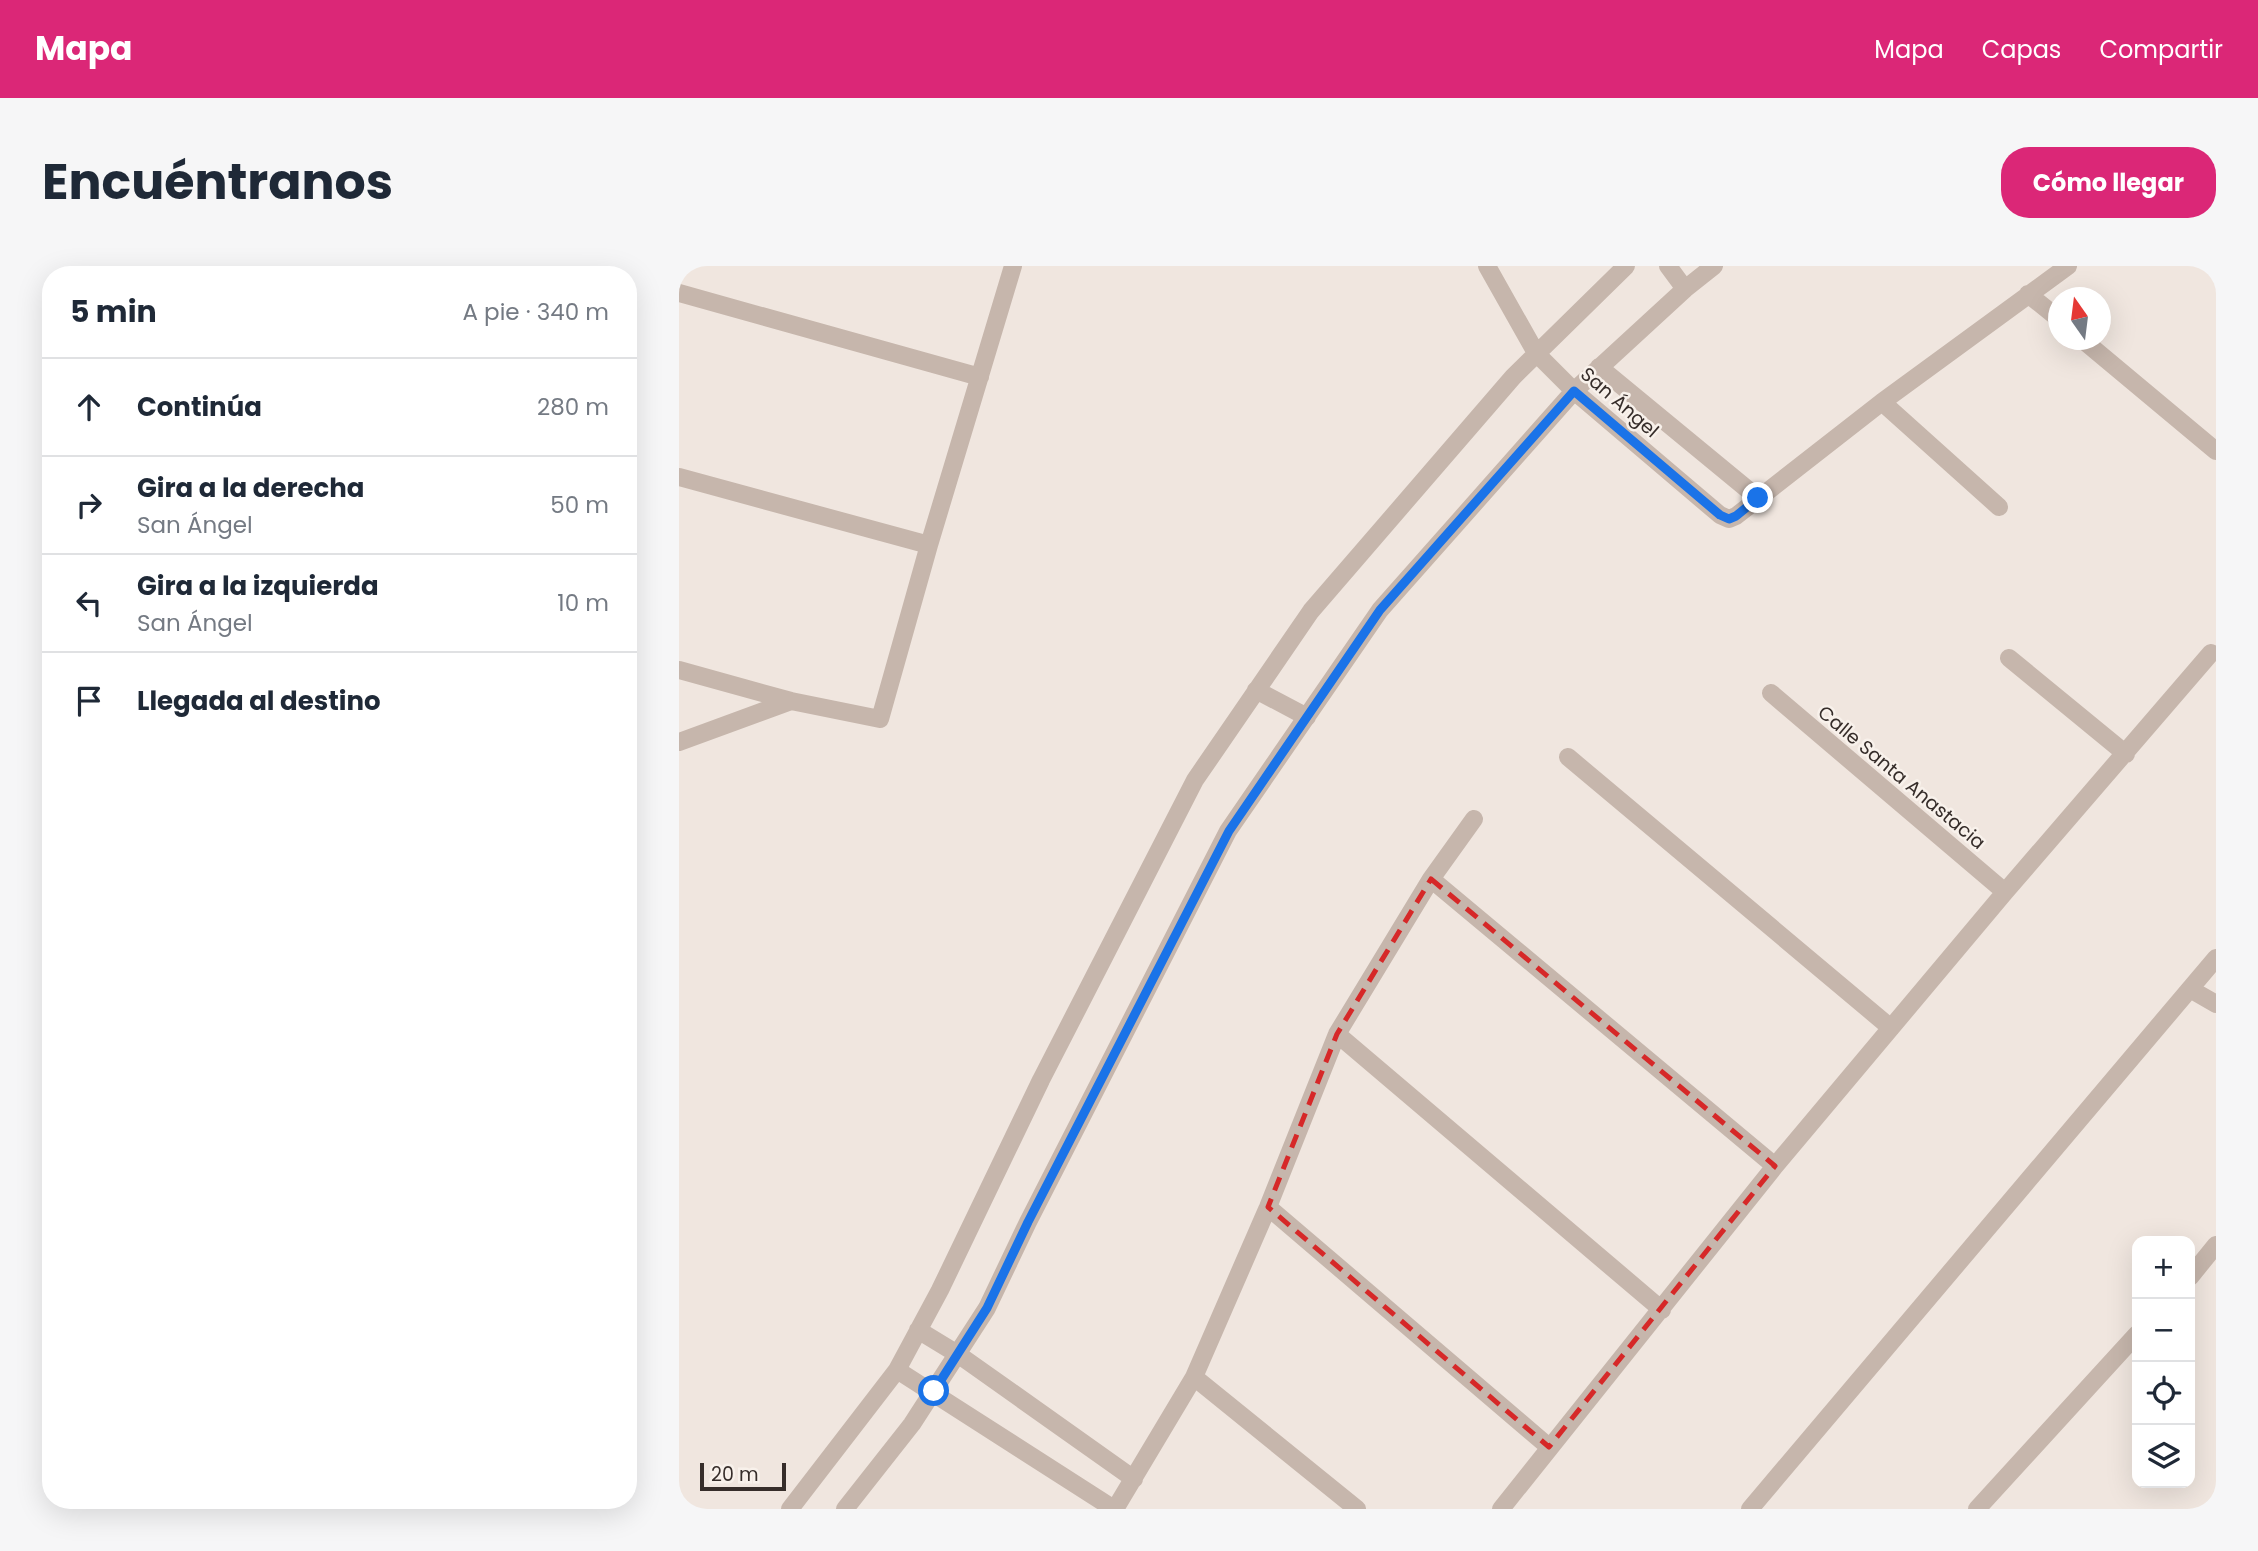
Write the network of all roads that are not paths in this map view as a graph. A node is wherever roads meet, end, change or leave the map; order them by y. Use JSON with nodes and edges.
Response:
{"nodes":[{"id":1,"x":1013,"y":266,"type":"edge"},
{"id":2,"x":1486,"y":266,"type":"edge"},
{"id":3,"x":1626,"y":266,"type":"edge"},
{"id":4,"x":1668,"y":266,"type":"edge"},
{"id":5,"x":1714,"y":266,"type":"edge"},
{"id":6,"x":2068,"y":266,"type":"edge"},
{"id":7,"x":1685,"y":289,"type":"junction"},
{"id":8,"x":679,"y":293,"type":"edge"},
{"id":9,"x":2028,"y":294,"type":"junction"},
{"id":10,"x":2048,"y":310,"type":"edge"},
{"id":11,"x":2095,"y":350,"type":"edge"},
{"id":12,"x":1536,"y":353,"type":"junction"},
{"id":13,"x":1599,"y":367,"type":"junction"},
{"id":14,"x":980,"y":377,"type":"junction"},
{"id":15,"x":1574,"y":391,"type":"junction"},
{"id":16,"x":1882,"y":402,"type":"junction"},
{"id":17,"x":2216,"y":451,"type":"edge"},
{"id":18,"x":679,"y":477,"type":"edge"},
{"id":19,"x":1758,"y":498,"type":"junction"},
{"id":20,"x":1999,"y":507,"type":"dead end"},
{"id":21,"x":929,"y":545,"type":"junction"},
{"id":22,"x":2211,"y":653,"type":"dead end"},
{"id":23,"x":2009,"y":658,"type":"dead end"},
{"id":24,"x":679,"y":670,"type":"edge"},
{"id":25,"x":1256,"y":690,"type":"junction"},
{"id":26,"x":1771,"y":693,"type":"dead end"},
{"id":27,"x":791,"y":701,"type":"junction"},
{"id":28,"x":1307,"y":717,"type":"junction"},
{"id":29,"x":679,"y":741,"type":"edge"},
{"id":30,"x":2126,"y":754,"type":"junction"},
{"id":31,"x":1568,"y":757,"type":"dead end"},
{"id":32,"x":1474,"y":819,"type":"dead end"},
{"id":33,"x":1431,"y":879,"type":"junction"},
{"id":34,"x":2005,"y":892,"type":"junction"},
{"id":35,"x":2216,"y":958,"type":"edge"},
{"id":36,"x":2190,"y":989,"type":"junction"},
{"id":37,"x":2216,"y":1004,"type":"edge"},
{"id":38,"x":1891,"y":1028,"type":"junction"},
{"id":39,"x":1337,"y":1034,"type":"junction"},
{"id":40,"x":1775,"y":1166,"type":"junction"},
{"id":41,"x":1268,"y":1207,"type":"junction"},
{"id":42,"x":2216,"y":1245,"type":"edge"},
{"id":43,"x":2195,"y":1271,"type":"edge"},
{"id":44,"x":1662,"y":1310,"type":"junction"},
{"id":45,"x":918,"y":1329,"type":"junction"},
{"id":46,"x":2132,"y":1339,"type":"edge"},
{"id":47,"x":958,"y":1355,"type":"junction"},
{"id":48,"x":897,"y":1370,"type":"junction"},
{"id":49,"x":1194,"y":1377,"type":"junction"},
{"id":50,"x":934,"y":1391,"type":"junction"},
{"id":51,"x":1549,"y":1447,"type":"junction"},
{"id":52,"x":1134,"y":1479,"type":"junction"},
{"id":53,"x":790,"y":1509,"type":"edge"},
{"id":54,"x":845,"y":1509,"type":"edge"},
{"id":55,"x":1114,"y":1509,"type":"edge"},
{"id":56,"x":1357,"y":1509,"type":"edge"},
{"id":57,"x":1501,"y":1509,"type":"edge"},
{"id":58,"x":1750,"y":1509,"type":"edge"},
{"id":59,"x":1977,"y":1509,"type":"edge"}],
"edges":[{"from":1,"to":14,"type":"street"},
{"from":2,"to":12,"type":"street","name":"San Ángel"},
{"from":3,"to":12,"type":"street"},
{"from":4,"to":7,"type":"street"},
{"from":5,"to":7,"type":"street"},
{"from":6,"to":9,"type":"street","name":"San Ángel"},
{"from":7,"to":13,"type":"street"},
{"from":8,"to":14,"type":"street"},
{"from":9,"to":10,"type":"street"},
{"from":9,"to":16,"type":"street","name":"San Ángel"},
{"from":11,"to":17,"type":"street"},
{"from":12,"to":15,"type":"street","name":"San Ángel"},
{"from":12,"to":25,"type":"street"},
{"from":13,"to":15,"type":"street"},
{"from":13,"to":19,"type":"street"},
{"from":14,"to":21,"type":"street"},
{"from":15,"to":19,"type":"street","name":"San Ángel"},
{"from":15,"to":28,"type":"street"},
{"from":16,"to":19,"type":"street","name":"San Ángel"},
{"from":16,"to":20,"type":"street"},
{"from":18,"to":21,"type":"street"},
{"from":21,"to":27,"type":"street"},
{"from":22,"to":30,"type":"street"},
{"from":23,"to":30,"type":"street"},
{"from":24,"to":27,"type":"street"},
{"from":25,"to":28,"type":"street"},
{"from":25,"to":45,"type":"street"},
{"from":26,"to":34,"type":"street","name":"Calle Santa Anastacia"},
{"from":27,"to":29,"type":"street"},
{"from":28,"to":47,"type":"street"},
{"from":30,"to":34,"type":"street"},
{"from":31,"to":38,"type":"street"},
{"from":32,"to":33,"type":"street"},
{"from":33,"to":39,"type":"street"},
{"from":33,"to":40,"type":"street"},
{"from":34,"to":38,"type":"street"},
{"from":35,"to":36,"type":"street"},
{"from":36,"to":37,"type":"street"},
{"from":36,"to":58,"type":"street"},
{"from":38,"to":40,"type":"street"},
{"from":39,"to":41,"type":"street"},
{"from":39,"to":44,"type":"street"},
{"from":40,"to":44,"type":"street"},
{"from":41,"to":49,"type":"street"},
{"from":41,"to":51,"type":"street"},
{"from":42,"to":43,"type":"street"},
{"from":44,"to":51,"type":"street"},
{"from":45,"to":47,"type":"street"},
{"from":45,"to":48,"type":"street"},
{"from":46,"to":59,"type":"street"},
{"from":47,"to":50,"type":"street"},
{"from":47,"to":52,"type":"street"},
{"from":48,"to":50,"type":"street"},
{"from":48,"to":53,"type":"street"},
{"from":49,"to":52,"type":"street"},
{"from":49,"to":56,"type":"street"},
{"from":50,"to":54,"type":"street"},
{"from":50,"to":55,"type":"street"},
{"from":51,"to":57,"type":"street"},
{"from":52,"to":55,"type":"street"}]}
